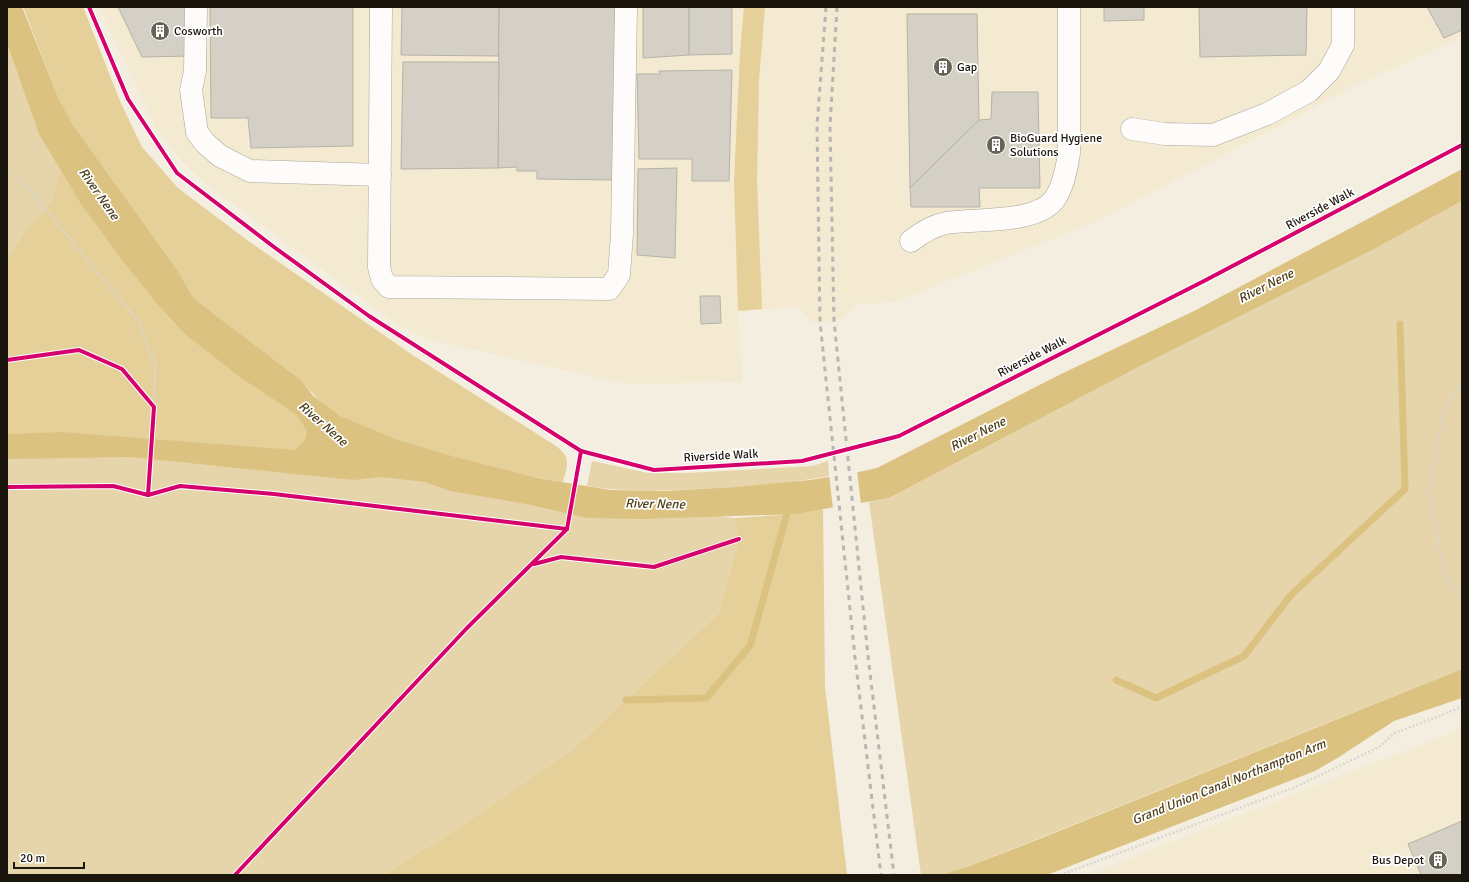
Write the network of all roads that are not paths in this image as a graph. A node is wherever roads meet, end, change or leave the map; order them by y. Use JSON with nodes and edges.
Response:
{"nodes":[{"id":1,"x":196,"y":7,"type":"edge"},
{"id":2,"x":381,"y":7,"type":"edge"},
{"id":3,"x":626,"y":7,"type":"edge"},
{"id":4,"x":1069,"y":7,"type":"edge"},
{"id":5,"x":1343,"y":7,"type":"edge"},
{"id":6,"x":1132,"y":129,"type":"dead end"},
{"id":7,"x":380,"y":175,"type":"junction"},
{"id":8,"x":911,"y":241,"type":"dead end"}],
"edges":[{"from":1,"to":7,"type":"lane"},
{"from":2,"to":7,"type":"lane"},
{"from":3,"to":7,"type":"lane"},
{"from":4,"to":8,"type":"lane"},
{"from":5,"to":6,"type":"lane"}]}
